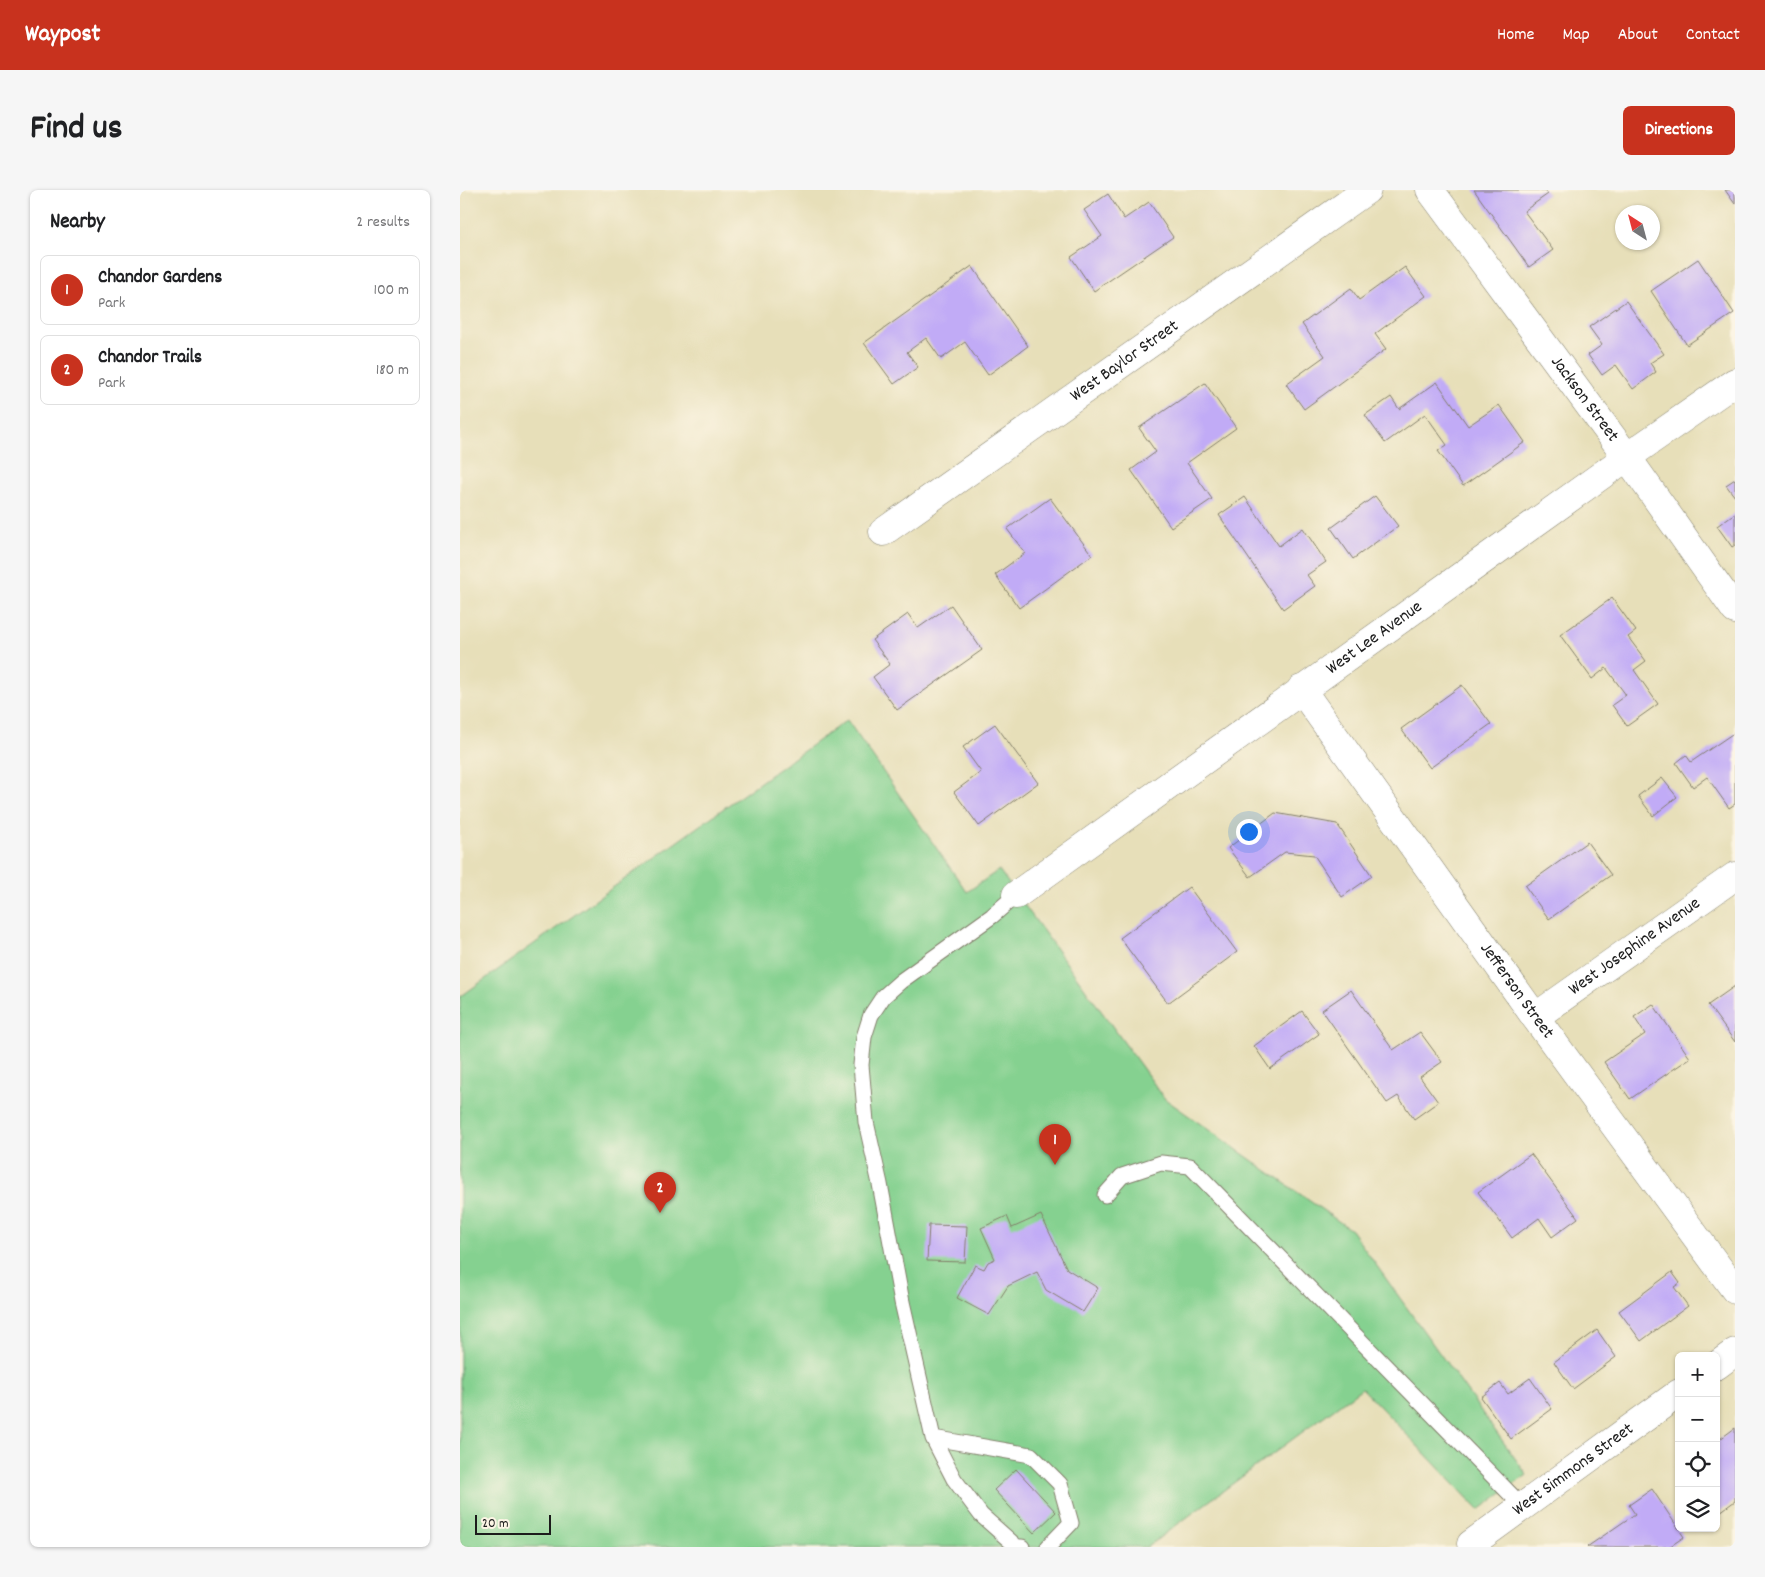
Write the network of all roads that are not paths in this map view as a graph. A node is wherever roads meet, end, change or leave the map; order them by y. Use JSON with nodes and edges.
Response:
{"nodes":[{"id":1,"x":1366,"y":190,"type":"edge"},
{"id":2,"x":1430,"y":190,"type":"edge"},
{"id":3,"x":1735,"y":382,"type":"edge"},
{"id":4,"x":1627,"y":457,"type":"junction"},
{"id":5,"x":883,"y":532,"type":"dead end"},
{"id":6,"x":1735,"y":610,"type":"edge"},
{"id":7,"x":1301,"y":689,"type":"junction"},
{"id":8,"x":1735,"y":876,"type":"edge"},
{"id":9,"x":1016,"y":895,"type":"joint"},
{"id":10,"x":1535,"y":1017,"type":"junction"},
{"id":11,"x":1106,"y":1195,"type":"dead end"},
{"id":12,"x":1735,"y":1290,"type":"edge"},
{"id":13,"x":1735,"y":1352,"type":"edge"},
{"id":14,"x":1720,"y":1363,"type":"edge"},
{"id":15,"x":1675,"y":1396,"type":"edge"},
{"id":16,"x":933,"y":1438,"type":"junction"},
{"id":17,"x":1522,"y":1506,"type":"junction"},
{"id":18,"x":1022,"y":1547,"type":"edge"},
{"id":19,"x":1048,"y":1547,"type":"edge"},
{"id":20,"x":1473,"y":1547,"type":"edge"}],
"edges":[{"from":1,"to":5,"type":"street","name":"West Baylor Street"},
{"from":2,"to":4,"type":"street","name":"Jackson Street"},
{"from":3,"to":4,"type":"street","name":"West Lee Avenue"},
{"from":4,"to":6,"type":"street","name":"Jackson Street"},
{"from":4,"to":7,"type":"street","name":"West Lee Avenue"},
{"from":7,"to":9,"type":"street","name":"West Lee Avenue"},
{"from":7,"to":10,"type":"street","name":"Jefferson Street"},
{"from":8,"to":10,"type":"street","name":"West Josephine Avenue"},
{"from":9,"to":16,"type":"lane"},
{"from":10,"to":12,"type":"street","name":"Jefferson Street"},
{"from":11,"to":17,"type":"lane"},
{"from":13,"to":14,"type":"street"},
{"from":15,"to":17,"type":"street","name":"West Simmons Street"},
{"from":16,"to":18,"type":"lane"},
{"from":16,"to":19,"type":"lane"},
{"from":17,"to":20,"type":"street","name":"West Simmons Street"}]}
